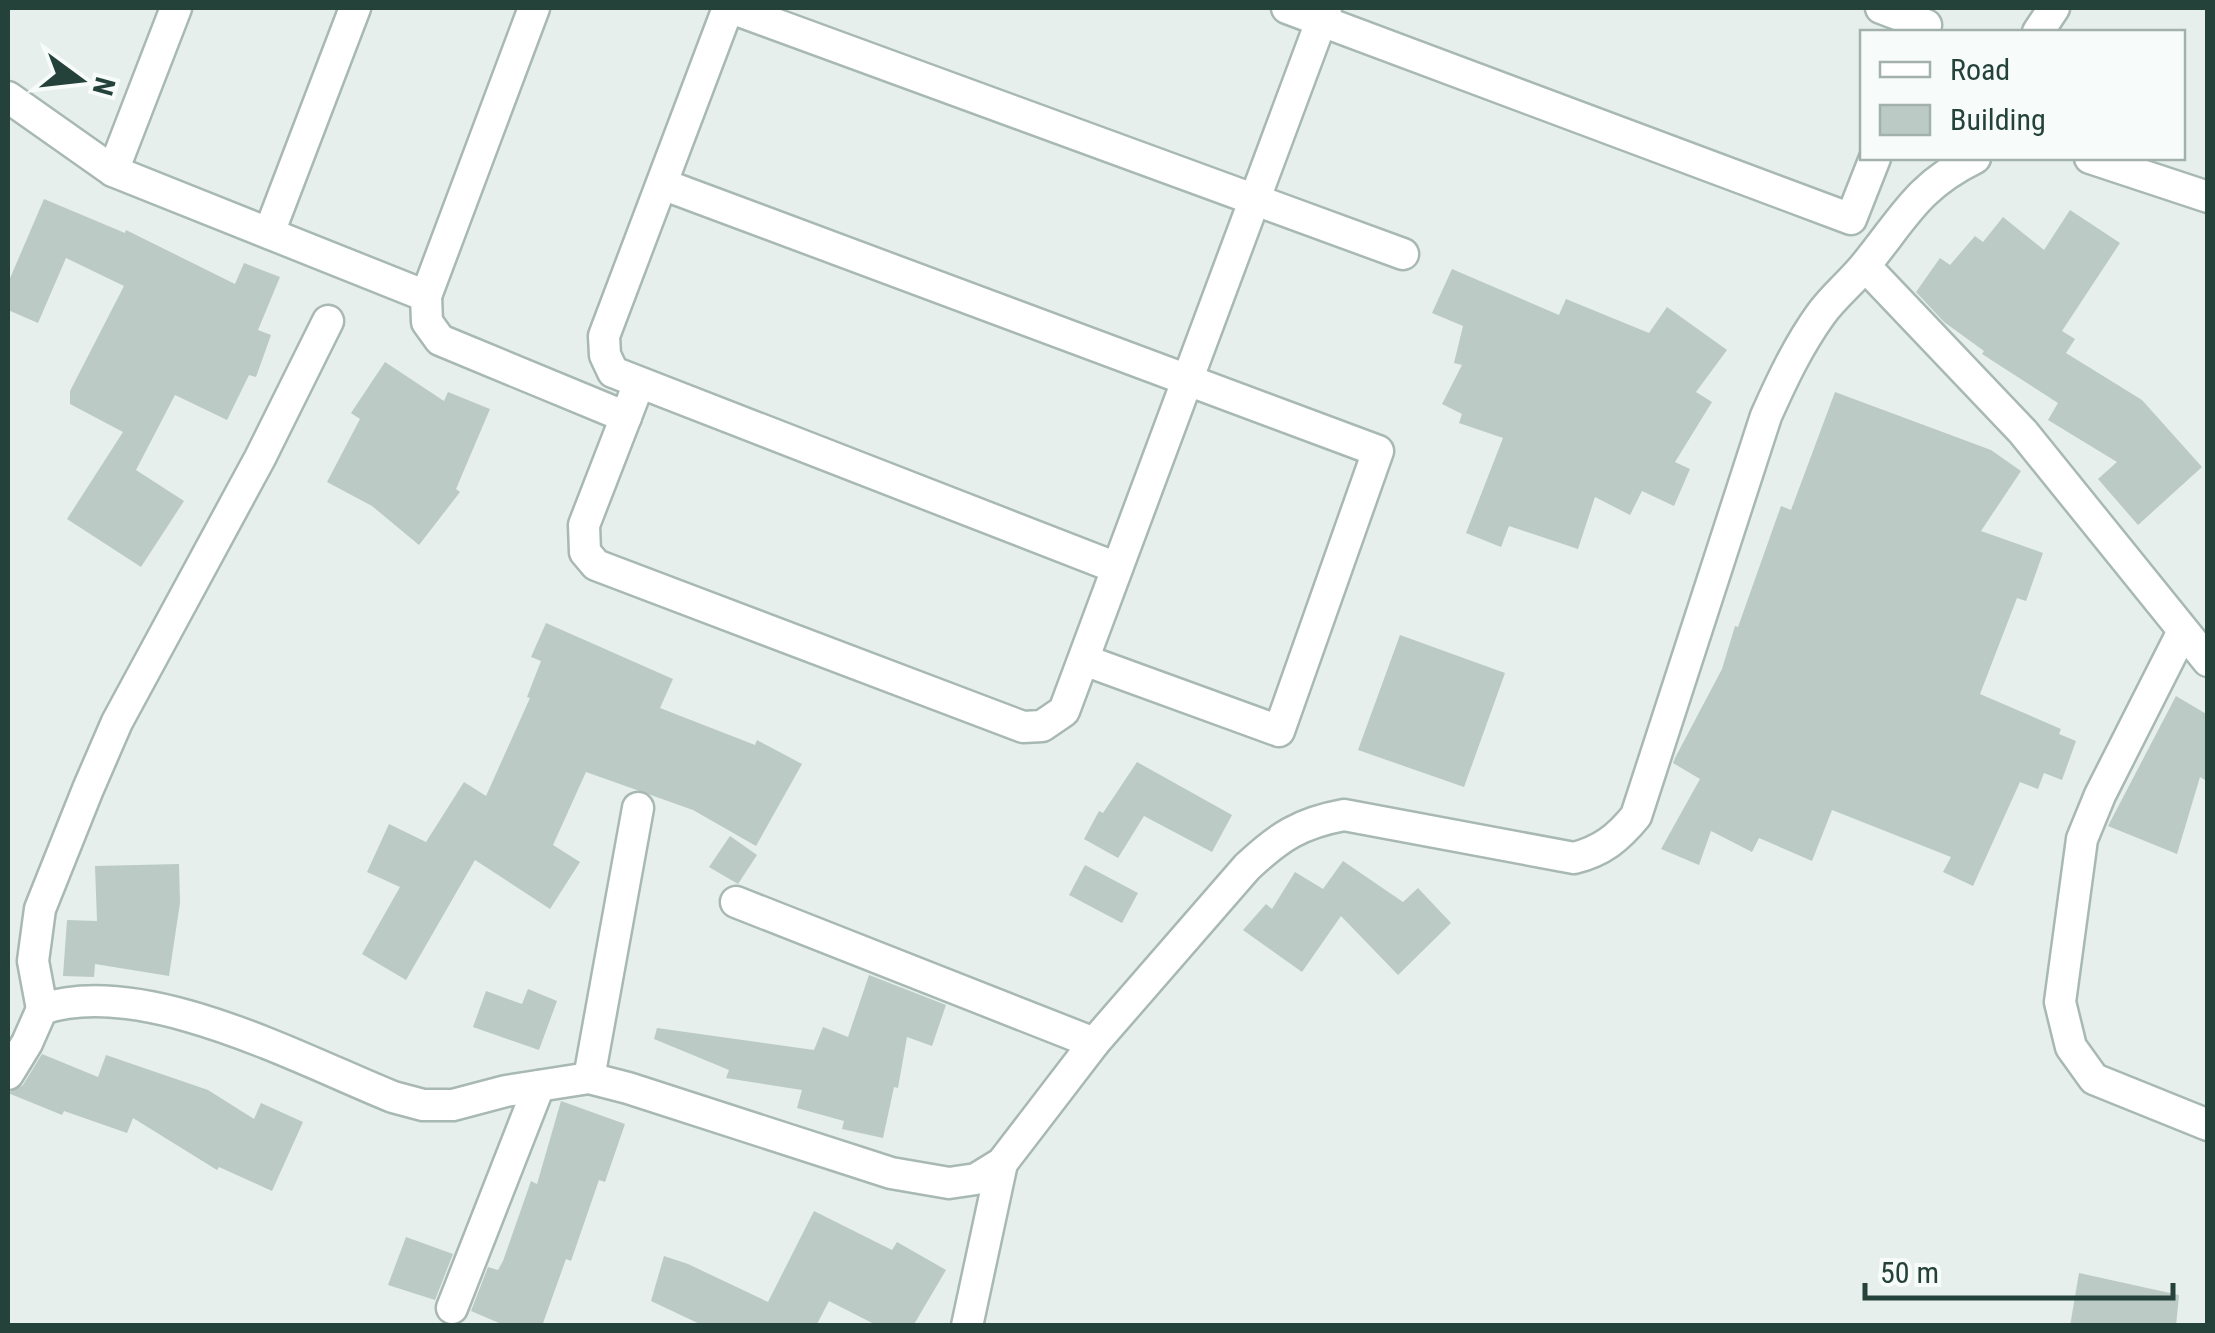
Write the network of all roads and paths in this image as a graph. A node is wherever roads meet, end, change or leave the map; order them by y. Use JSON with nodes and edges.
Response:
{"nodes":[{"id":1,"x":176,"y":8,"type":"edge"},
{"id":2,"x":355,"y":8,"type":"edge"},
{"id":3,"x":534,"y":8,"type":"edge"},
{"id":4,"x":729,"y":8,"type":"edge"},
{"id":5,"x":1288,"y":8,"type":"edge"},
{"id":6,"x":1881,"y":8,"type":"edge"},
{"id":7,"x":2054,"y":8,"type":"edge"},
{"id":8,"x":1324,"y":14,"type":"edge"},
{"id":9,"x":1928,"y":22,"type":"edge"},
{"id":10,"x":2039,"y":30,"type":"edge"},
{"id":11,"x":8,"y":97,"type":"edge"},
{"id":12,"x":1874,"y":160,"type":"edge"},
{"id":13,"x":2096,"y":160,"type":"edge"},
{"id":14,"x":1949,"y":165,"type":"edge"},
{"id":15,"x":113,"y":172,"type":"junction"},
{"id":16,"x":662,"y":184,"type":"junction"},
{"id":17,"x":2208,"y":198,"type":"edge"},
{"id":18,"x":1255,"y":200,"type":"junction"},
{"id":19,"x":269,"y":233,"type":"junction"},
{"id":20,"x":1403,"y":254,"type":"dead end"},
{"id":21,"x":1866,"y":266,"type":"junction"},
{"id":22,"x":426,"y":296,"type":"junction"},
{"id":23,"x":328,"y":321,"type":"dead end"},
{"id":24,"x":1188,"y":379,"type":"junction"},
{"id":25,"x":639,"y":383,"type":"junction"},
{"id":26,"x":626,"y":417,"type":"junction"},
{"id":27,"x":1118,"y":568,"type":"junction"},
{"id":28,"x":2182,"y":633,"type":"junction"},
{"id":29,"x":1084,"y":660,"type":"junction"},
{"id":30,"x":2208,"y":660,"type":"edge"},
{"id":31,"x":638,"y":808,"type":"dead end"},
{"id":32,"x":736,"y":902,"type":"dead end"},
{"id":33,"x":42,"y":1009,"type":"junction"},
{"id":34,"x":1094,"y":1043,"type":"junction"},
{"id":35,"x":8,"y":1074,"type":"edge"},
{"id":36,"x":589,"y":1078,"type":"junction"},
{"id":37,"x":539,"y":1086,"type":"junction"},
{"id":38,"x":2208,"y":1125,"type":"edge"},
{"id":39,"x":1002,"y":1163,"type":"junction"},
{"id":40,"x":452,"y":1308,"type":"dead end"},
{"id":41,"x":967,"y":1326,"type":"edge"}],
"edges":[{"from":1,"to":15,"type":"street"},
{"from":2,"to":19,"type":"street"},
{"from":3,"to":22,"type":"street"},
{"from":4,"to":16,"type":"street"},
{"from":4,"to":18,"type":"street"},
{"from":5,"to":8,"type":"street"},
{"from":6,"to":9,"type":"street"},
{"from":7,"to":10,"type":"street"},
{"from":8,"to":12,"type":"street"},
{"from":8,"to":18,"type":"street"},
{"from":11,"to":15,"type":"street"},
{"from":13,"to":17,"type":"street"},
{"from":14,"to":21,"type":"street"},
{"from":15,"to":19,"type":"street"},
{"from":16,"to":24,"type":"street"},
{"from":16,"to":25,"type":"street"},
{"from":18,"to":20,"type":"street"},
{"from":18,"to":24,"type":"street"},
{"from":19,"to":22,"type":"street"},
{"from":21,"to":28,"type":"street"},
{"from":21,"to":34,"type":"street"},
{"from":22,"to":26,"type":"street"},
{"from":23,"to":33,"type":"street"},
{"from":24,"to":27,"type":"street"},
{"from":24,"to":29,"type":"street"},
{"from":25,"to":26,"type":"street"},
{"from":25,"to":27,"type":"street"},
{"from":26,"to":29,"type":"street"},
{"from":27,"to":29,"type":"street"},
{"from":28,"to":30,"type":"street"},
{"from":28,"to":38,"type":"street"},
{"from":31,"to":36,"type":"street"},
{"from":32,"to":34,"type":"street"},
{"from":33,"to":35,"type":"street"},
{"from":33,"to":37,"type":"street"},
{"from":34,"to":39,"type":"street"},
{"from":36,"to":37,"type":"street"},
{"from":36,"to":39,"type":"street"},
{"from":37,"to":40,"type":"street"},
{"from":39,"to":41,"type":"street"}]}
